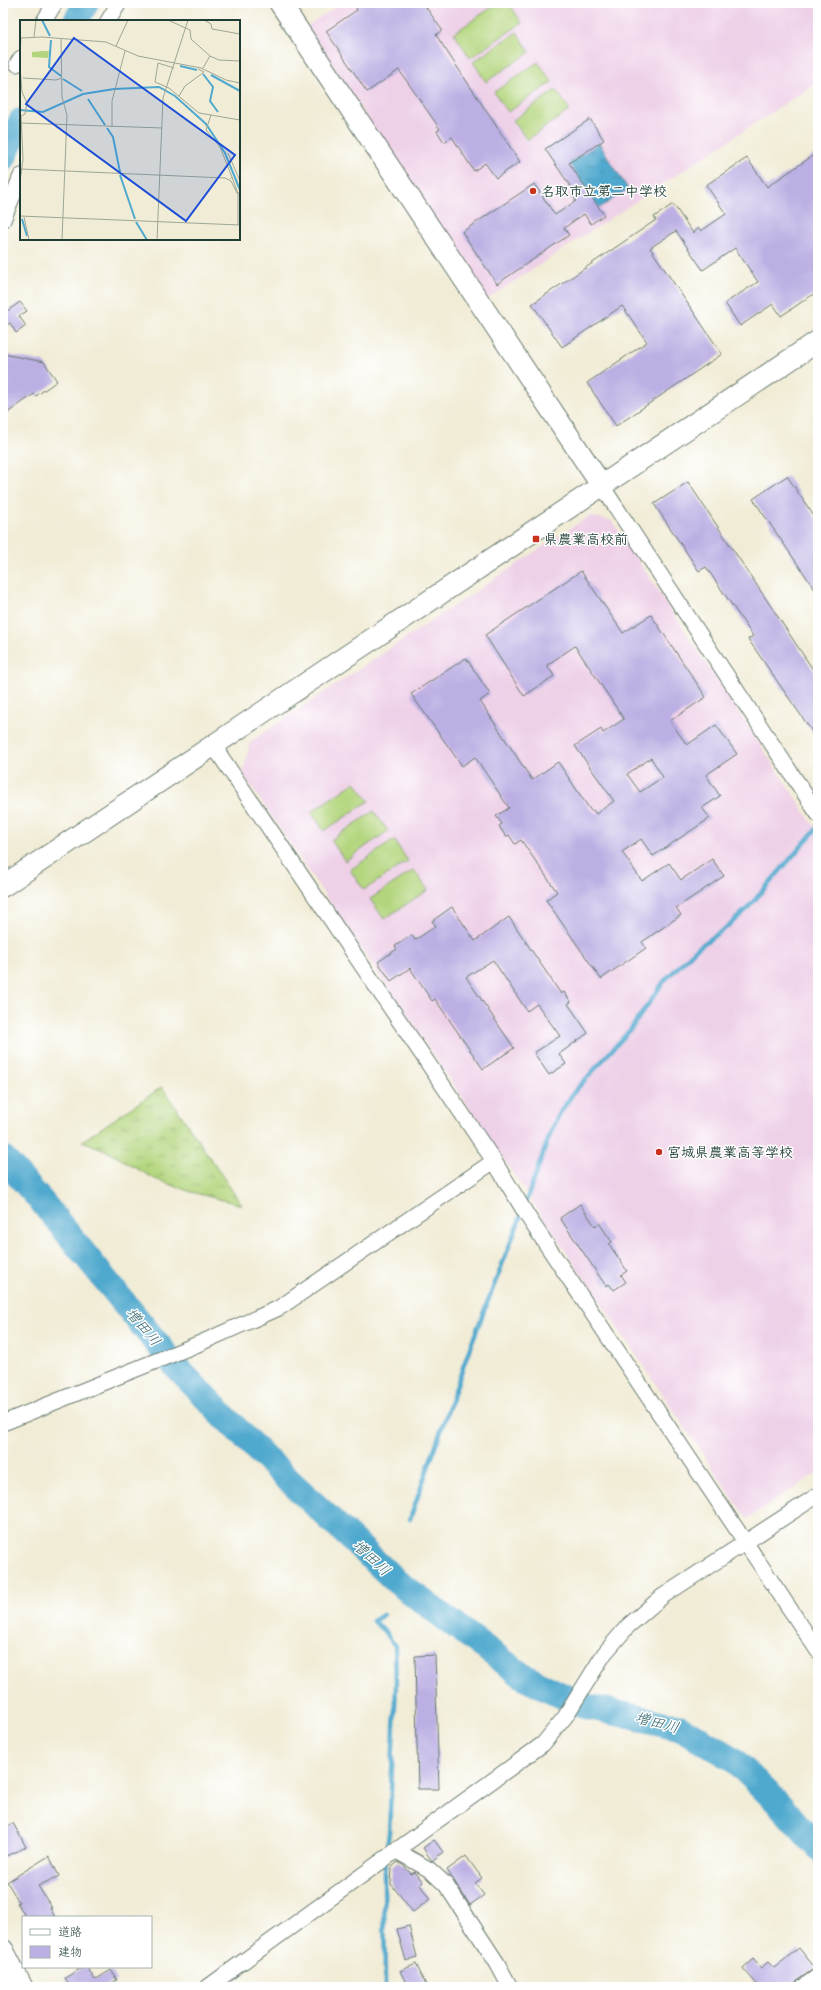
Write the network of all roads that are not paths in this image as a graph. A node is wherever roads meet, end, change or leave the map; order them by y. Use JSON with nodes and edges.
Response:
{"nodes":[{"id":1,"x":55,"y":3,"type":"edge"},
{"id":2,"x":119,"y":3,"type":"edge"},
{"id":3,"x":280,"y":3,"type":"edge"},
{"id":4,"x":45,"y":20,"type":"edge"},
{"id":5,"x":109,"y":20,"type":"edge"},
{"id":6,"x":20,"y":178,"type":"edge"},
{"id":7,"x":3,"y":220,"type":"edge"},
{"id":8,"x":818,"y":341,"type":"edge"},
{"id":9,"x":602,"y":486,"type":"junction"},
{"id":10,"x":213,"y":745,"type":"junction"},
{"id":11,"x":818,"y":814,"type":"edge"},
{"id":12,"x":3,"y":886,"type":"edge"},
{"id":13,"x":494,"y":1161,"type":"junction"},
{"id":14,"x":3,"y":1423,"type":"edge"},
{"id":15,"x":818,"y":1495,"type":"edge"},
{"id":16,"x":746,"y":1543,"type":"junction"},
{"id":17,"x":818,"y":1651,"type":"edge"},
{"id":18,"x":389,"y":1854,"type":"junction"},
{"id":19,"x":3,"y":1950,"type":"edge"},
{"id":20,"x":818,"y":1976,"type":"edge"},
{"id":21,"x":22,"y":1987,"type":"edge"},
{"id":22,"x":208,"y":1987,"type":"edge"},
{"id":23,"x":510,"y":1987,"type":"edge"},
{"id":24,"x":803,"y":1987,"type":"edge"}],
"edges":[{"from":1,"to":4,"type":"street"},
{"from":2,"to":5,"type":"street"},
{"from":3,"to":9,"type":"street"},
{"from":6,"to":7,"type":"street"},
{"from":8,"to":9,"type":"street"},
{"from":9,"to":10,"type":"street"},
{"from":9,"to":11,"type":"street"},
{"from":10,"to":12,"type":"street"},
{"from":10,"to":13,"type":"street"},
{"from":13,"to":14,"type":"street"},
{"from":13,"to":16,"type":"street"},
{"from":15,"to":16,"type":"street"},
{"from":16,"to":17,"type":"street"},
{"from":16,"to":18,"type":"street"},
{"from":18,"to":22,"type":"street"},
{"from":18,"to":23,"type":"street"},
{"from":19,"to":21,"type":"street"},
{"from":20,"to":24,"type":"street"}]}
